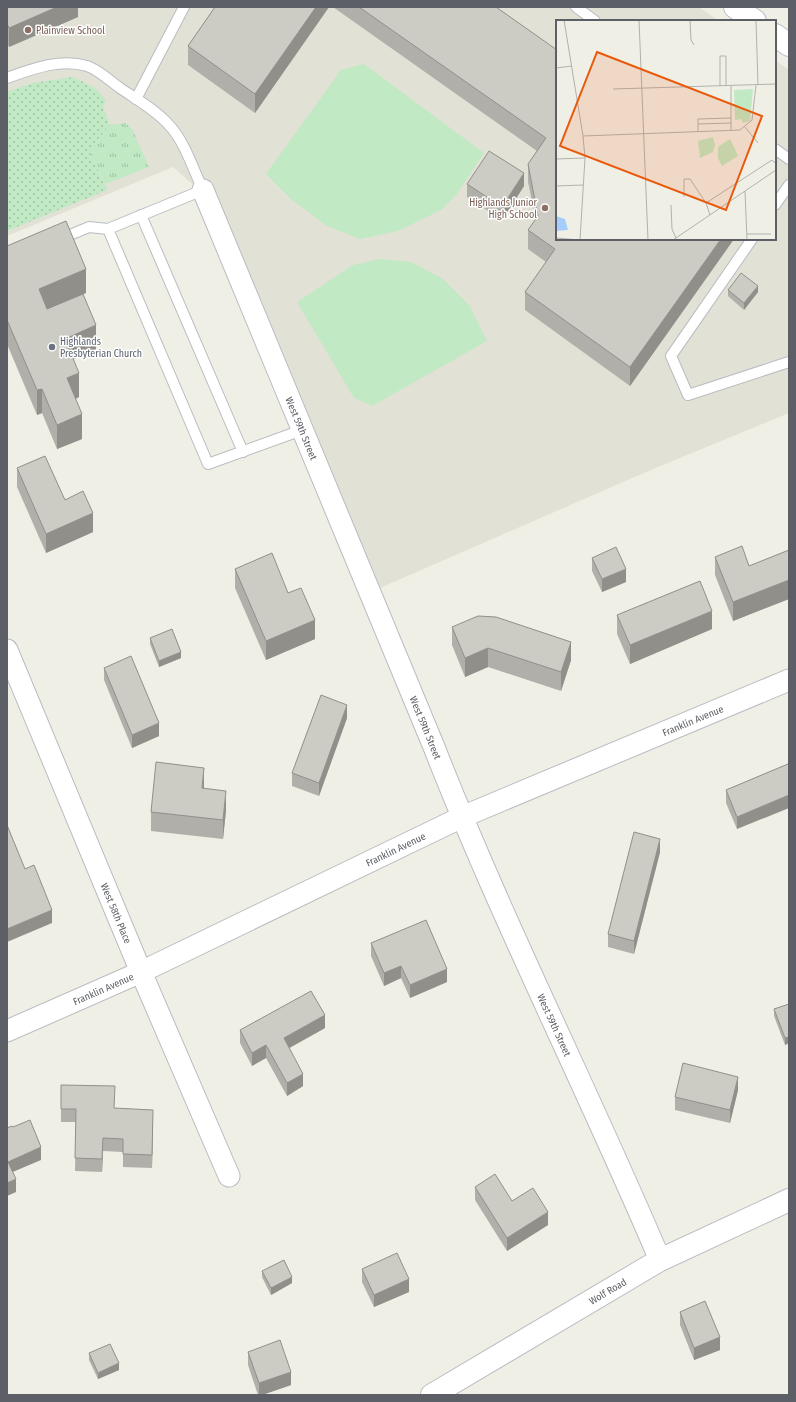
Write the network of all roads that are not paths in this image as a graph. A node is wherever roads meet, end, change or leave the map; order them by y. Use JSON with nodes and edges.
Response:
{"nodes":[{"id":1,"x":184,"y":7,"type":"edge"},
{"id":2,"x":576,"y":7,"type":"edge"},
{"id":3,"x":735,"y":7,"type":"edge"},
{"id":4,"x":595,"y":20,"type":"edge"},
{"id":5,"x":754,"y":20,"type":"edge"},
{"id":6,"x":776,"y":36,"type":"edge"},
{"id":7,"x":789,"y":45,"type":"edge"},
{"id":8,"x":7,"y":78,"type":"edge"},
{"id":9,"x":136,"y":99,"type":"junction"},
{"id":10,"x":776,"y":151,"type":"edge"},
{"id":11,"x":789,"y":160,"type":"edge"},
{"id":12,"x":789,"y":185,"type":"edge"},
{"id":13,"x":203,"y":190,"type":"junction"},
{"id":14,"x":776,"y":204,"type":"edge"},
{"id":15,"x":142,"y":215,"type":"junction"},
{"id":16,"x":108,"y":229,"type":"junction"},
{"id":17,"x":751,"y":240,"type":"edge"},
{"id":18,"x":48,"y":244,"type":"edge"},
{"id":19,"x":789,"y":362,"type":"edge"},
{"id":20,"x":302,"y":430,"type":"junction"},
{"id":21,"x":243,"y":452,"type":"junction"},
{"id":22,"x":7,"y":650,"type":"edge"},
{"id":23,"x":789,"y":680,"type":"edge"},
{"id":24,"x":462,"y":817,"type":"junction"},
{"id":25,"x":141,"y":972,"type":"junction"},
{"id":26,"x":7,"y":1031,"type":"edge"},
{"id":27,"x":229,"y":1176,"type":"dead end"},
{"id":28,"x":789,"y":1200,"type":"edge"},
{"id":29,"x":660,"y":1260,"type":"junction"},
{"id":30,"x":432,"y":1395,"type":"edge"}],
"edges":[{"from":1,"to":9,"type":"lane"},
{"from":2,"to":4,"type":"lane"},
{"from":3,"to":5,"type":"main road"},
{"from":6,"to":7,"type":"main road"},
{"from":8,"to":9,"type":"lane"},
{"from":9,"to":13,"type":"lane"},
{"from":10,"to":11,"type":"lane"},
{"from":12,"to":14,"type":"lane"},
{"from":13,"to":15,"type":"lane"},
{"from":13,"to":20,"type":"street","name":"West 59th Street"},
{"from":15,"to":16,"type":"lane"},
{"from":15,"to":21,"type":"lane"},
{"from":16,"to":18,"type":"lane"},
{"from":16,"to":21,"type":"lane"},
{"from":17,"to":19,"type":"lane"},
{"from":20,"to":21,"type":"lane"},
{"from":20,"to":24,"type":"street","name":"West 59th Street"},
{"from":22,"to":25,"type":"street","name":"West 58th Place"},
{"from":23,"to":24,"type":"street","name":"Franklin Avenue"},
{"from":24,"to":25,"type":"street","name":"Franklin Avenue"},
{"from":24,"to":29,"type":"street","name":"West 59th Street"},
{"from":25,"to":26,"type":"street","name":"Franklin Avenue"},
{"from":25,"to":27,"type":"street","name":"West 58th Place"},
{"from":28,"to":29,"type":"main road","name":"Wolf Road"},
{"from":29,"to":30,"type":"main road","name":"Wolf Road"}]}
